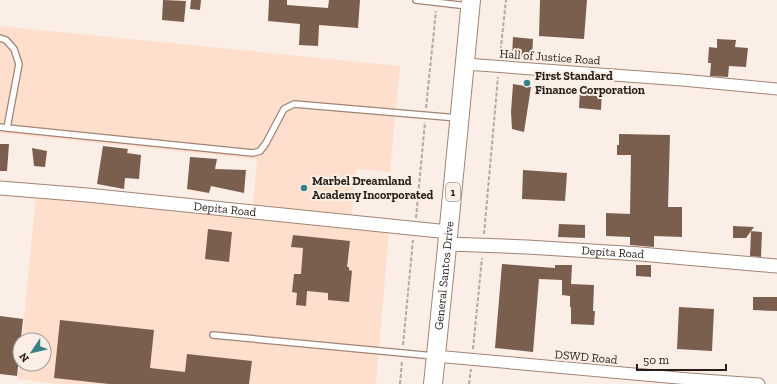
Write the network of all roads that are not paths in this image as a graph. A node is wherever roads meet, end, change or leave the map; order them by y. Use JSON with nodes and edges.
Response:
{"nodes":[{"id":1,"x":416,"y":0,"type":"edge"},
{"id":2,"x":470,"y":3,"type":"edge"},
{"id":3,"x":0,"y":38,"type":"edge"},
{"id":4,"x":465,"y":64,"type":"junction"},
{"id":5,"x":777,"y":89,"type":"edge"},
{"id":6,"x":459,"y":118,"type":"junction"},
{"id":7,"x":0,"y":127,"type":"edge"},
{"id":8,"x":7,"y":128,"type":"junction"},
{"id":9,"x":0,"y":188,"type":"edge"},
{"id":10,"x":448,"y":238,"type":"junction"},
{"id":11,"x":777,"y":266,"type":"edge"},
{"id":12,"x":213,"y":335,"type":"dead end"},
{"id":13,"x":435,"y":356,"type":"junction"},
{"id":14,"x":433,"y":384,"type":"edge"},
{"id":15,"x":759,"y":384,"type":"edge"}],
"edges":[{"from":1,"to":2,"type":"lane"},
{"from":2,"to":4,"type":"highway","name":"General Santos Drive","number":"1"},
{"from":3,"to":8,"type":"lane"},
{"from":4,"to":5,"type":"street","name":"Hall of Justice Road"},
{"from":4,"to":6,"type":"highway","name":"General Santos Drive","number":"1"},
{"from":6,"to":8,"type":"lane"},
{"from":6,"to":10,"type":"highway","name":"General Santos Drive","number":"1"},
{"from":7,"to":8,"type":"lane"},
{"from":9,"to":10,"type":"street","name":"Depita Road"},
{"from":10,"to":11,"type":"street","name":"Depita Road"},
{"from":10,"to":13,"type":"highway","name":"General Santos Drive","number":"1"},
{"from":12,"to":13,"type":"lane"},
{"from":13,"to":14,"type":"highway","name":"General Santos Drive","number":"1"},
{"from":13,"to":15,"type":"street","name":"DSWD Road"}]}
